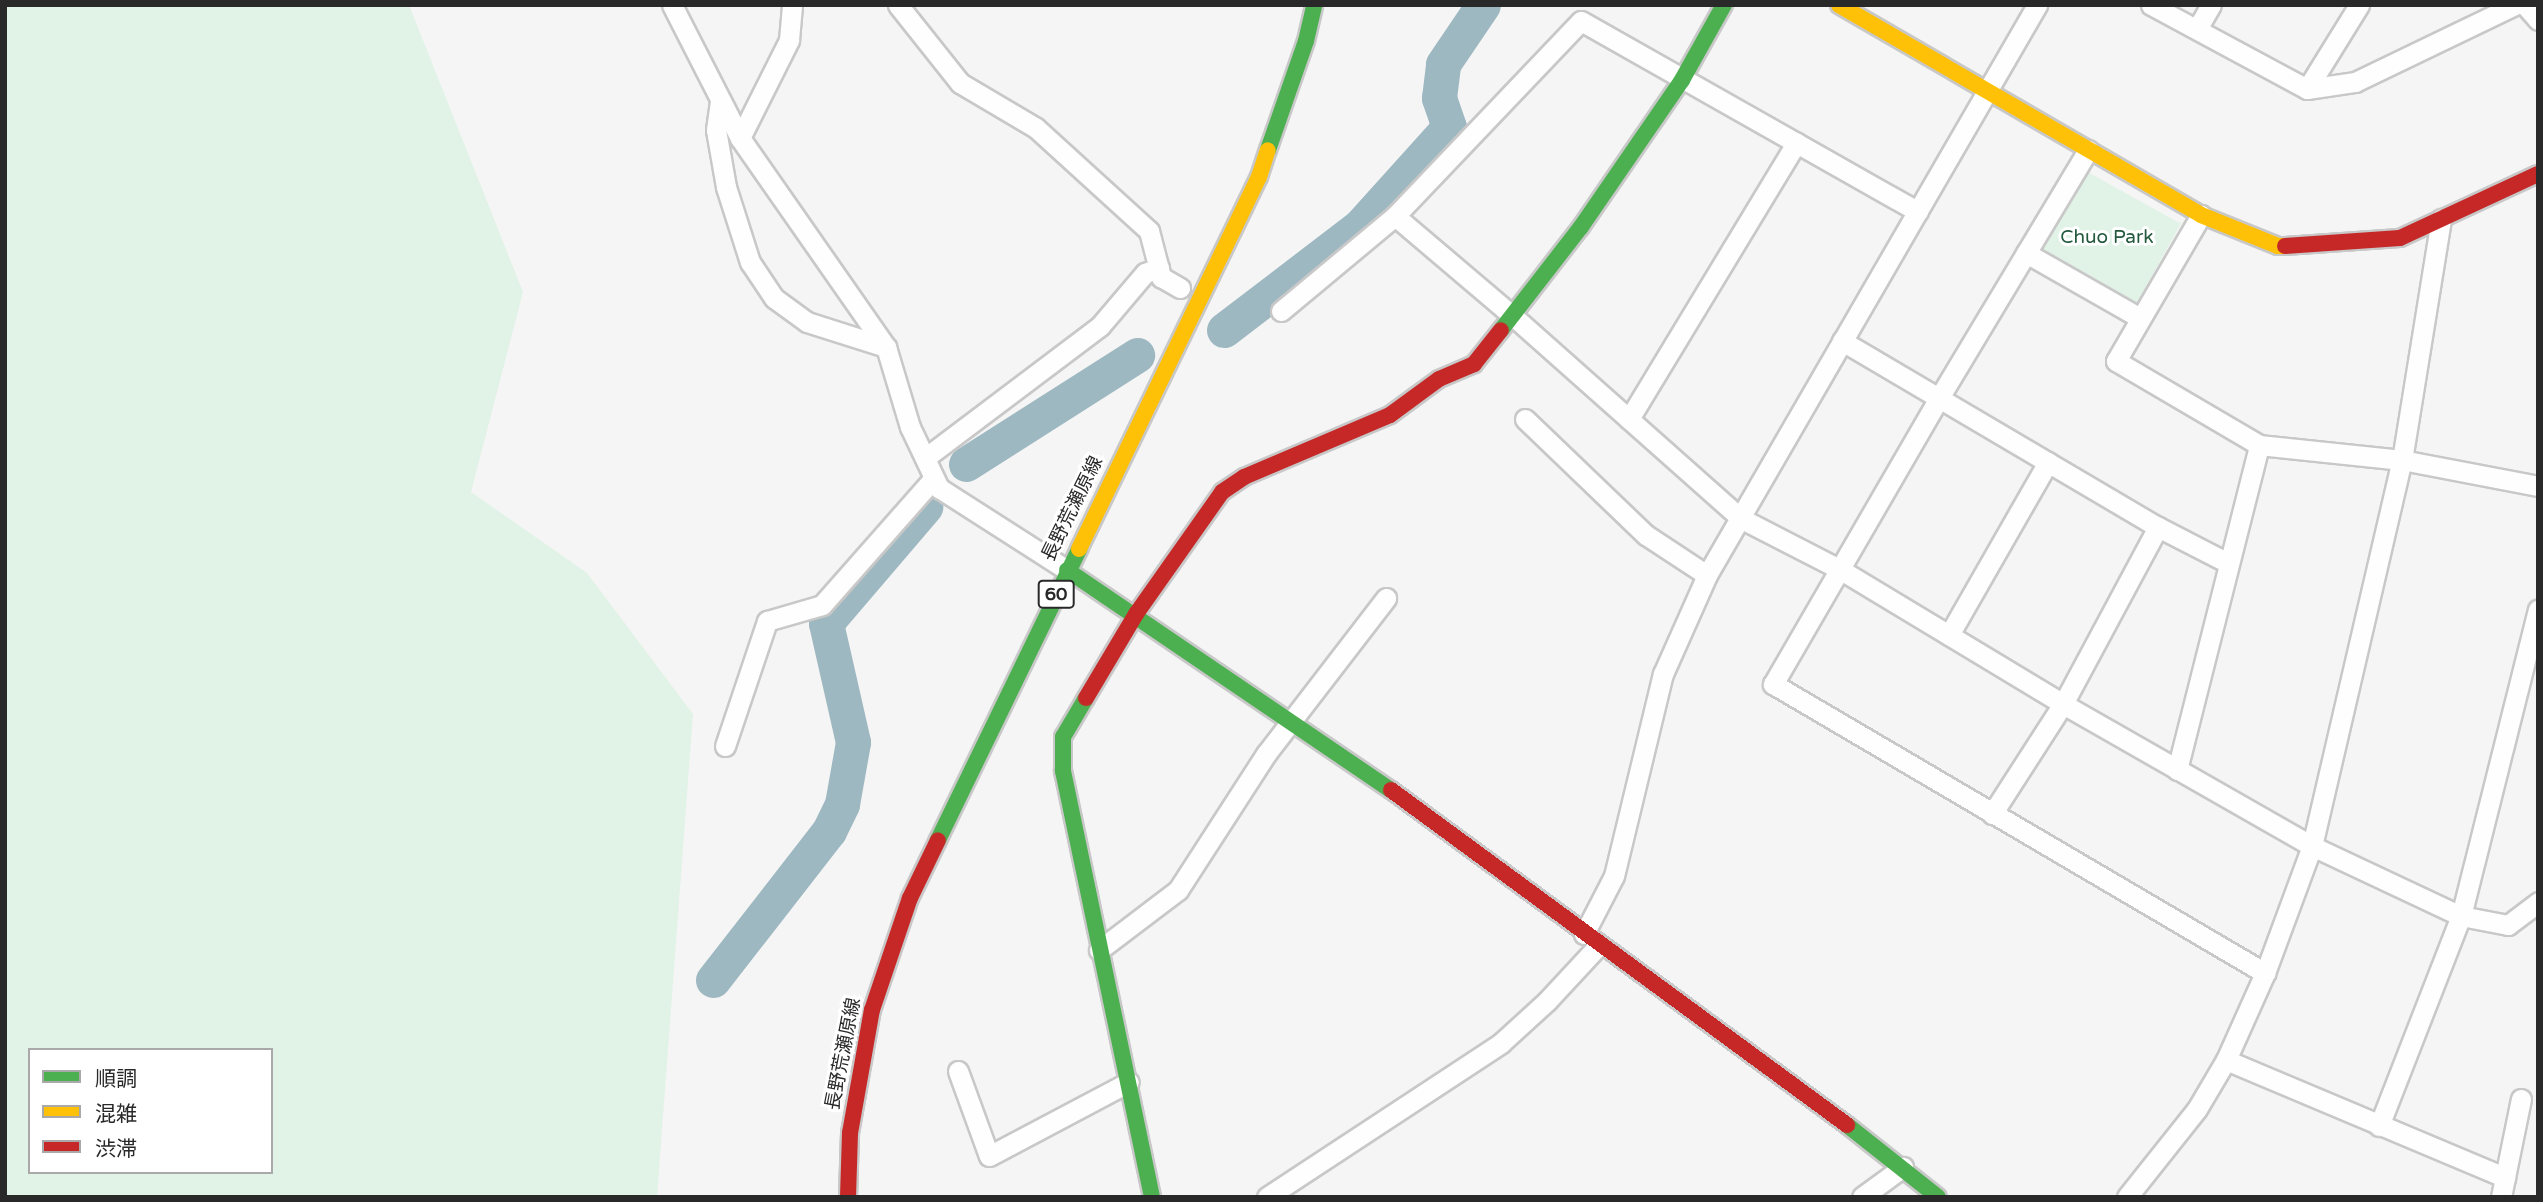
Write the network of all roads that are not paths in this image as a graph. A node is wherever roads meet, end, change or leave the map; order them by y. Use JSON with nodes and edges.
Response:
{"nodes":[{"id":1,"x":672,"y":5,"type":"edge"},
{"id":2,"x":792,"y":5,"type":"edge"},
{"id":3,"x":898,"y":5,"type":"edge"},
{"id":4,"x":1314,"y":5,"type":"edge"},
{"id":5,"x":1724,"y":5,"type":"edge"},
{"id":6,"x":1839,"y":5,"type":"edge"},
{"id":7,"x":2037,"y":5,"type":"edge"},
{"id":8,"x":2151,"y":5,"type":"edge"},
{"id":9,"x":2211,"y":5,"type":"edge"},
{"id":10,"x":2359,"y":5,"type":"edge"},
{"id":11,"x":2515,"y":5,"type":"edge"},
{"id":12,"x":2525,"y":5,"type":"edge"},
{"id":13,"x":2538,"y":20,"type":"edge"},
{"id":14,"x":2197,"y":29,"type":"junction"},
{"id":15,"x":1682,"y":80,"type":"junction"},
{"id":16,"x":2307,"y":89,"type":"junction"},
{"id":17,"x":1988,"y":92,"type":"junction"},
{"id":18,"x":720,"y":101,"type":"junction"},
{"id":19,"x":740,"y":138,"type":"junction"},
{"id":20,"x":1796,"y":143,"type":"junction"},
{"id":21,"x":2088,"y":150,"type":"junction"},
{"id":22,"x":2538,"y":174,"type":"edge"},
{"id":23,"x":1918,"y":212,"type":"junction"},
{"id":24,"x":2201,"y":215,"type":"junction"},
{"id":25,"x":1395,"y":216,"type":"junction"},
{"id":26,"x":2441,"y":219,"type":"junction"},
{"id":27,"x":2026,"y":253,"type":"junction"},
{"id":28,"x":1159,"y":268,"type":"junction"},
{"id":29,"x":1180,"y":288,"type":"dead end"},
{"id":30,"x":1281,"y":312,"type":"dead end"},
{"id":31,"x":1514,"y":317,"type":"junction"},
{"id":32,"x":2140,"y":318,"type":"junction"},
{"id":33,"x":1842,"y":341,"type":"junction"},
{"id":34,"x":886,"y":347,"type":"junction"},
{"id":35,"x":1939,"y":398,"type":"junction"},
{"id":36,"x":1525,"y":419,"type":"dead end"},
{"id":37,"x":1629,"y":419,"type":"junction"},
{"id":38,"x":2259,"y":445,"type":"junction"},
{"id":39,"x":925,"y":458,"type":"junction"},
{"id":40,"x":2402,"y":460,"type":"junction"},
{"id":41,"x":2048,"y":463,"type":"junction"},
{"id":42,"x":934,"y":478,"type":"junction"},
{"id":43,"x":2538,"y":486,"type":"edge"},
{"id":44,"x":1740,"y":519,"type":"junction"},
{"id":45,"x":2158,"y":527,"type":"junction"},
{"id":46,"x":2228,"y":563,"type":"junction"},
{"id":47,"x":1067,"y":570,"type":"junction"},
{"id":48,"x":1841,"y":570,"type":"junction"},
{"id":49,"x":1707,"y":575,"type":"junction"},
{"id":50,"x":1386,"y":598,"type":"dead end"},
{"id":51,"x":2538,"y":610,"type":"edge"},
{"id":52,"x":1136,"y":614,"type":"junction"},
{"id":53,"x":1949,"y":635,"type":"junction"},
{"id":54,"x":2063,"y":704,"type":"junction"},
{"id":55,"x":1293,"y":720,"type":"junction"},
{"id":56,"x":725,"y":746,"type":"dead end"},
{"id":57,"x":2177,"y":770,"type":"junction"},
{"id":58,"x":1992,"y":814,"type":"junction"},
{"id":59,"x":2312,"y":846,"type":"junction"},
{"id":60,"x":2538,"y":902,"type":"edge"},
{"id":61,"x":2462,"y":916,"type":"junction"},
{"id":62,"x":1591,"y":939,"type":"junction"},
{"id":63,"x":1098,"y":950,"type":"junction"},
{"id":64,"x":2265,"y":973,"type":"junction"},
{"id":65,"x":2226,"y":1060,"type":"junction"},
{"id":66,"x":958,"y":1070,"type":"dead end"},
{"id":67,"x":1129,"y":1082,"type":"junction"},
{"id":68,"x":2521,"y":1099,"type":"dead end"},
{"id":69,"x":2379,"y":1126,"type":"junction"},
{"id":70,"x":1903,"y":1167,"type":"junction"},
{"id":71,"x":2505,"y":1177,"type":"junction"},
{"id":72,"x":848,"y":1197,"type":"edge"},
{"id":73,"x":1153,"y":1197,"type":"edge"},
{"id":74,"x":1267,"y":1197,"type":"edge"},
{"id":75,"x":1862,"y":1197,"type":"edge"},
{"id":76,"x":1938,"y":1197,"type":"edge"},
{"id":77,"x":2127,"y":1197,"type":"edge"},
{"id":78,"x":2501,"y":1197,"type":"edge"}],
"edges":[{"from":1,"to":18,"type":"street"},
{"from":2,"to":19,"type":"street"},
{"from":3,"to":28,"type":"street"},
{"from":4,"to":47,"type":"street","name":"長野荒瀬原線","number":"60"},
{"from":5,"to":15,"type":"street"},
{"from":6,"to":17,"type":"street"},
{"from":7,"to":17,"type":"street"},
{"from":8,"to":14,"type":"street"},
{"from":9,"to":14,"type":"street"},
{"from":10,"to":16,"type":"street"},
{"from":11,"to":16,"type":"street"},
{"from":12,"to":13,"type":"street"},
{"from":14,"to":16,"type":"street"},
{"from":15,"to":20,"type":"street"},
{"from":15,"to":25,"type":"street"},
{"from":15,"to":31,"type":"street"},
{"from":17,"to":21,"type":"street"},
{"from":17,"to":23,"type":"street"},
{"from":18,"to":19,"type":"street"},
{"from":18,"to":34,"type":"street"},
{"from":19,"to":34,"type":"street"},
{"from":20,"to":23,"type":"street"},
{"from":20,"to":37,"type":"street"},
{"from":21,"to":24,"type":"street"},
{"from":21,"to":27,"type":"street"},
{"from":22,"to":26,"type":"street"},
{"from":23,"to":33,"type":"street"},
{"from":24,"to":26,"type":"street"},
{"from":24,"to":32,"type":"street"},
{"from":25,"to":30,"type":"street"},
{"from":25,"to":31,"type":"street"},
{"from":26,"to":40,"type":"street"},
{"from":27,"to":32,"type":"street"},
{"from":27,"to":35,"type":"street"},
{"from":28,"to":29,"type":"street"},
{"from":28,"to":39,"type":"street"},
{"from":31,"to":37,"type":"street"},
{"from":31,"to":52,"type":"street"},
{"from":32,"to":38,"type":"street"},
{"from":33,"to":35,"type":"street"},
{"from":33,"to":44,"type":"street"},
{"from":34,"to":39,"type":"street"},
{"from":35,"to":41,"type":"street"},
{"from":35,"to":48,"type":"street"},
{"from":36,"to":49,"type":"street"},
{"from":37,"to":44,"type":"street"},
{"from":38,"to":40,"type":"street"},
{"from":38,"to":46,"type":"street"},
{"from":39,"to":42,"type":"street"},
{"from":40,"to":43,"type":"street"},
{"from":40,"to":59,"type":"street"},
{"from":41,"to":45,"type":"street"},
{"from":41,"to":53,"type":"street"},
{"from":42,"to":47,"type":"street"},
{"from":42,"to":56,"type":"street"},
{"from":44,"to":48,"type":"street"},
{"from":44,"to":49,"type":"street"},
{"from":45,"to":46,"type":"street"},
{"from":45,"to":54,"type":"street"},
{"from":46,"to":57,"type":"street"},
{"from":47,"to":52,"type":"street"},
{"from":47,"to":72,"type":"street","name":"長野荒瀬原線","number":"60"},
{"from":48,"to":53,"type":"street"},
{"from":48,"to":58,"type":"street"},
{"from":49,"to":62,"type":"street"},
{"from":50,"to":55,"type":"street"},
{"from":51,"to":61,"type":"street"},
{"from":52,"to":55,"type":"street"},
{"from":52,"to":63,"type":"street"},
{"from":53,"to":54,"type":"street"},
{"from":54,"to":57,"type":"street"},
{"from":54,"to":58,"type":"street"},
{"from":55,"to":62,"type":"street"},
{"from":55,"to":63,"type":"street"},
{"from":57,"to":59,"type":"street"},
{"from":58,"to":64,"type":"street"},
{"from":59,"to":61,"type":"street"},
{"from":59,"to":64,"type":"street"},
{"from":60,"to":61,"type":"street"},
{"from":61,"to":69,"type":"street"},
{"from":62,"to":70,"type":"street"},
{"from":62,"to":74,"type":"street"},
{"from":63,"to":67,"type":"street"},
{"from":64,"to":65,"type":"street"},
{"from":65,"to":69,"type":"street"},
{"from":65,"to":77,"type":"street"},
{"from":66,"to":67,"type":"street"},
{"from":67,"to":73,"type":"street"},
{"from":68,"to":71,"type":"street"},
{"from":69,"to":71,"type":"street"},
{"from":70,"to":75,"type":"street"},
{"from":70,"to":76,"type":"street"},
{"from":71,"to":78,"type":"street"}]}
